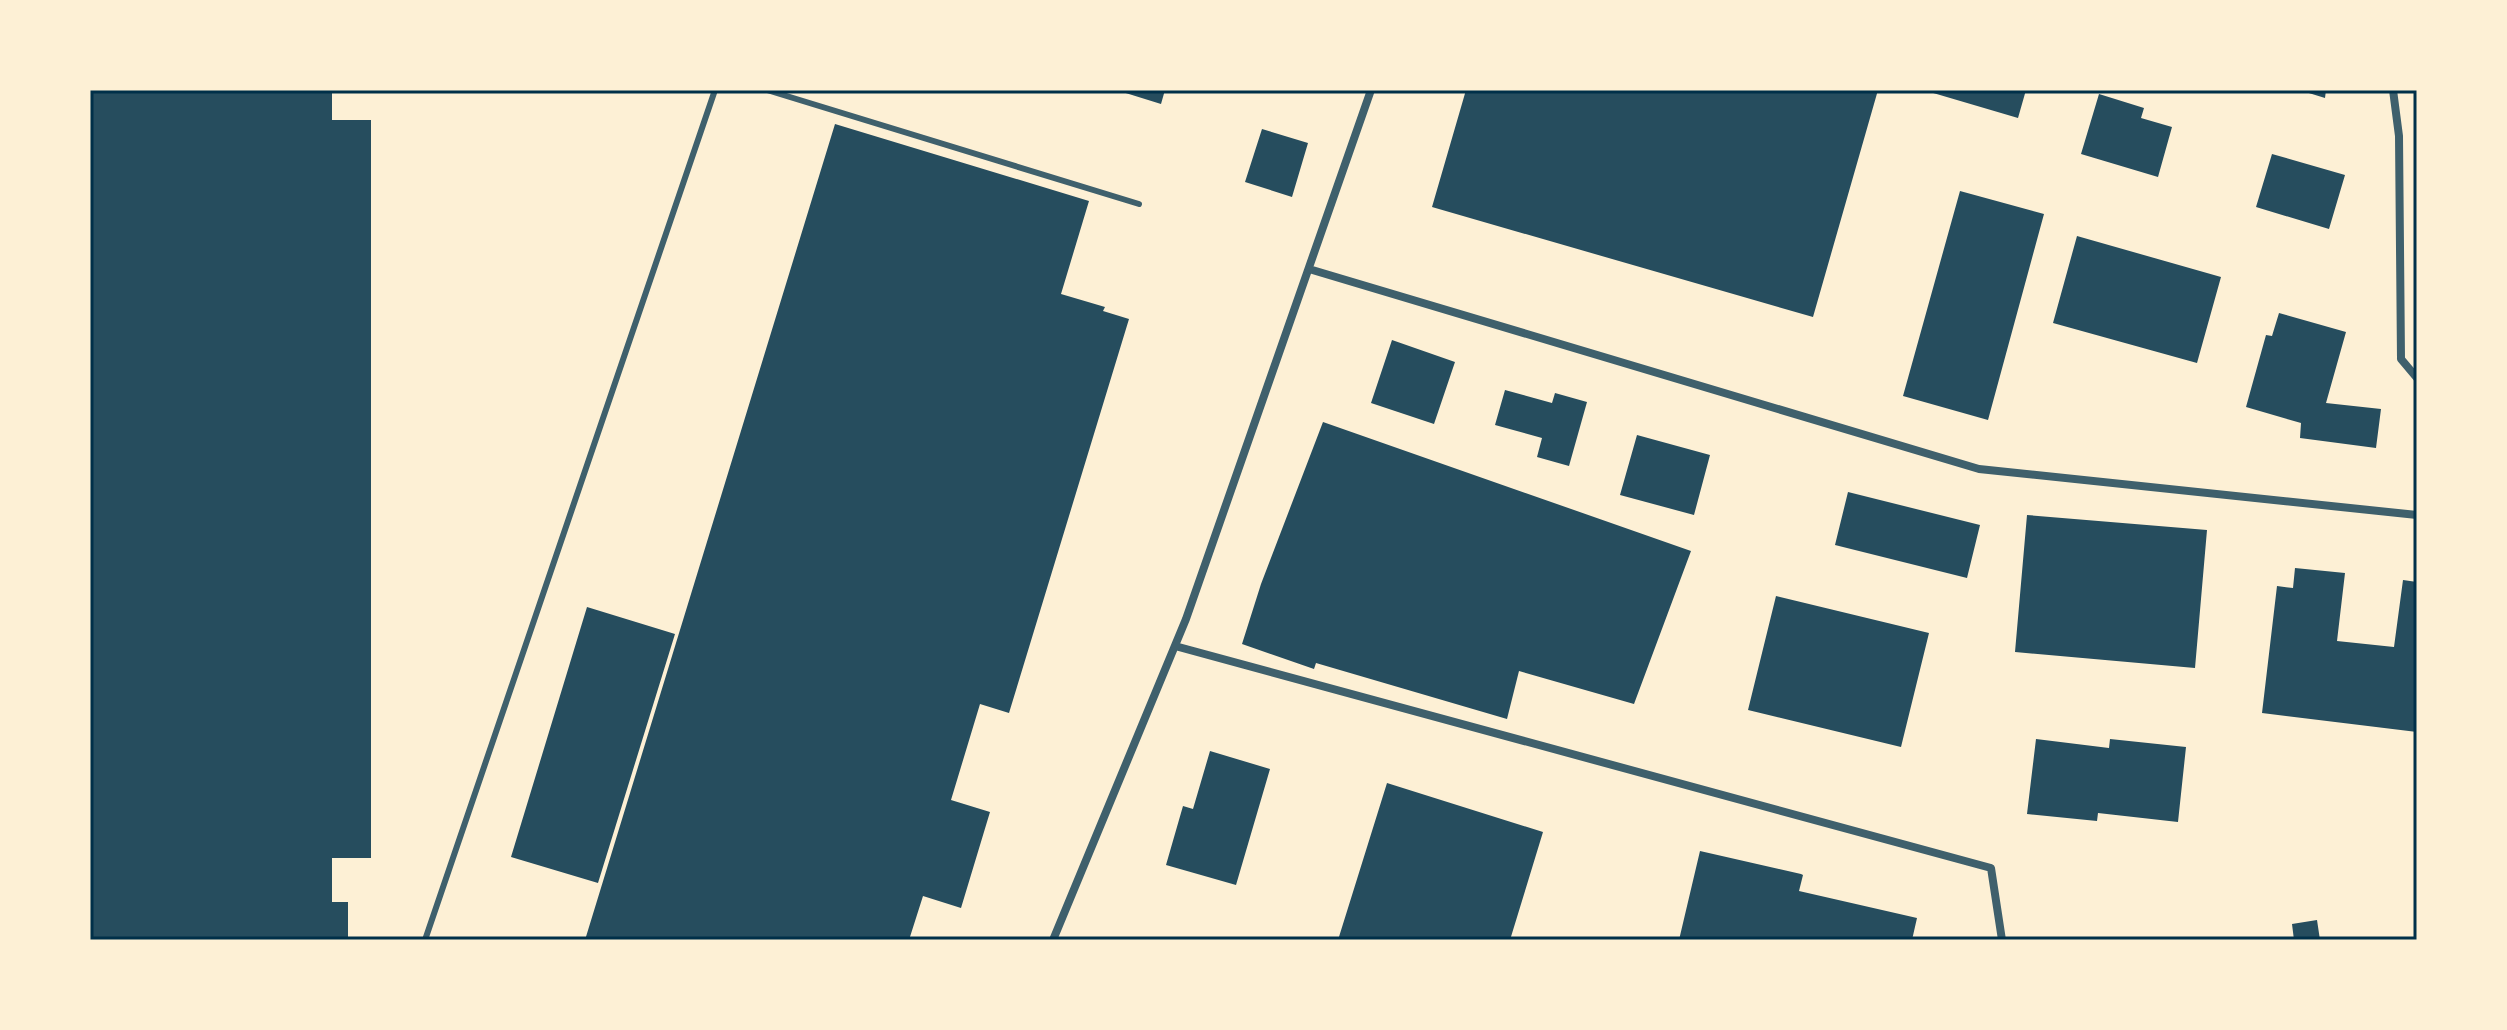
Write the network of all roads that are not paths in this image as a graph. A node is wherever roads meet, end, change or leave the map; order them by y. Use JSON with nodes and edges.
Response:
{"nodes":[{"id":1,"x":715,"y":90,"type":"edge"},
{"id":2,"x":767,"y":90,"type":"edge"},
{"id":3,"x":1371,"y":90,"type":"edge"},
{"id":4,"x":2393,"y":90,"type":"edge"},
{"id":5,"x":1139,"y":204,"type":"dead end"},
{"id":6,"x":1309,"y":269,"type":"junction"},
{"id":7,"x":2417,"y":378,"type":"edge"},
{"id":8,"x":2417,"y":515,"type":"edge"},
{"id":9,"x":1175,"y":646,"type":"junction"},
{"id":10,"x":425,"y":940,"type":"edge"},
{"id":11,"x":1053,"y":940,"type":"edge"},
{"id":12,"x":2002,"y":940,"type":"edge"}],
"edges":[{"from":1,"to":10,"type":"lane"},
{"from":2,"to":5,"type":"lane"},
{"from":3,"to":6,"type":"street"},
{"from":4,"to":7,"type":"street"},
{"from":6,"to":8,"type":"street"},
{"from":6,"to":9,"type":"street"},
{"from":9,"to":11,"type":"street"},
{"from":9,"to":12,"type":"street"}]}
